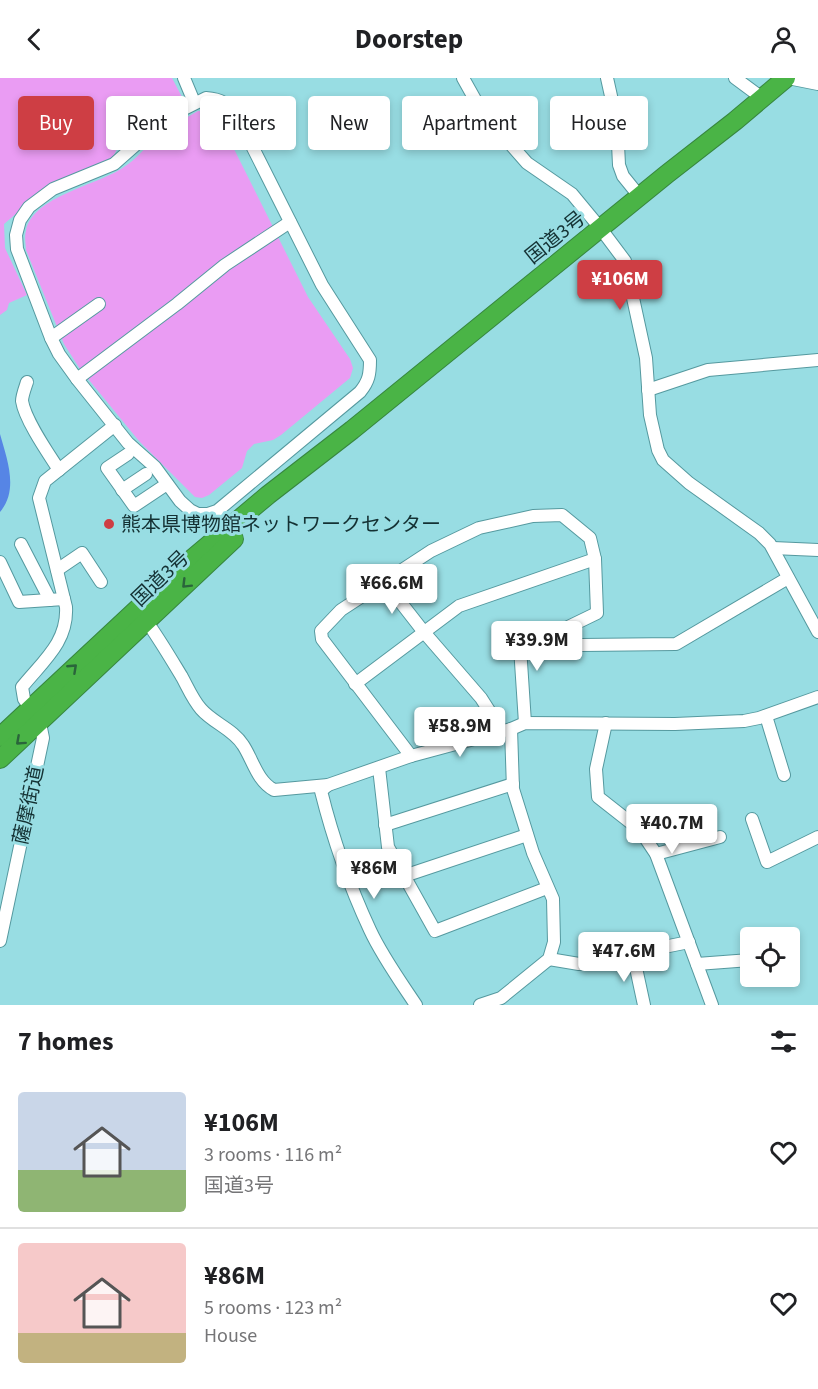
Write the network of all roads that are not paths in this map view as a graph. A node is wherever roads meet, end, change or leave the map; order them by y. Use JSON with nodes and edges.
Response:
{"nodes":[{"id":1,"x":184,"y":78,"type":"edge"},
{"id":2,"x":463,"y":78,"type":"edge"},
{"id":3,"x":607,"y":78,"type":"edge"},
{"id":4,"x":735,"y":78,"type":"edge"},
{"id":5,"x":787,"y":78,"type":"edge"},
{"id":6,"x":818,"y":84,"type":"edge"},
{"id":7,"x":762,"y":98,"type":"junction"},
{"id":8,"x":194,"y":102,"type":"junction"},
{"id":9,"x":640,"y":197,"type":"junction"},
{"id":10,"x":290,"y":222,"type":"junction"},
{"id":11,"x":601,"y":228,"type":"junction"},
{"id":12,"x":99,"y":304,"type":"dead end"},
{"id":13,"x":51,"y":338,"type":"junction"},
{"id":14,"x":818,"y":360,"type":"edge"},
{"id":15,"x":77,"y":379,"type":"junction"},
{"id":16,"x":27,"y":382,"type":"dead end"},
{"id":17,"x":648,"y":390,"type":"junction"},
{"id":18,"x":115,"y":425,"type":"junction"},
{"id":19,"x":352,"y":430,"type":"junction"},
{"id":20,"x":128,"y":454,"type":"dead end"},
{"id":21,"x":59,"y":470,"type":"junction"},
{"id":22,"x":146,"y":474,"type":"dead end"},
{"id":23,"x":167,"y":483,"type":"junction"},
{"id":24,"x":122,"y":490,"type":"junction"},
{"id":25,"x":21,"y":544,"type":"dead end"},
{"id":26,"x":773,"y":548,"type":"junction"},
{"id":27,"x":818,"y":550,"type":"edge"},
{"id":28,"x":595,"y":559,"type":"junction"},
{"id":29,"x":0,"y":562,"type":"edge"},
{"id":30,"x":57,"y":570,"type":"junction"},
{"id":31,"x":788,"y":578,"type":"junction"},
{"id":32,"x":384,"y":581,"type":"junction"},
{"id":33,"x":101,"y":582,"type":"dead end"},
{"id":34,"x":64,"y":599,"type":"junction"},
{"id":35,"x":50,"y":600,"type":"junction"},
{"id":36,"x":147,"y":622,"type":"junction"},
{"id":37,"x":562,"y":630,"type":"junction"},
{"id":38,"x":423,"y":632,"type":"junction"},
{"id":39,"x":818,"y":632,"type":"edge"},
{"id":40,"x":355,"y":684,"type":"junction"},
{"id":41,"x":818,"y":697,"type":"edge"},
{"id":42,"x":35,"y":715,"type":"junction"},
{"id":43,"x":766,"y":716,"type":"junction"},
{"id":44,"x":525,"y":723,"type":"junction"},
{"id":45,"x":606,"y":723,"type":"junction"},
{"id":46,"x":506,"y":730,"type":"junction"},
{"id":47,"x":0,"y":737,"type":"edge"},
{"id":48,"x":411,"y":756,"type":"junction"},
{"id":49,"x":0,"y":759,"type":"edge"},
{"id":50,"x":379,"y":768,"type":"junction"},
{"id":51,"x":784,"y":775,"type":"dead end"},
{"id":52,"x":513,"y":784,"type":"junction"},
{"id":53,"x":328,"y":785,"type":"junction"},
{"id":54,"x":752,"y":819,"type":"dead end"},
{"id":55,"x":385,"y":825,"type":"junction"},
{"id":56,"x":527,"y":835,"type":"junction"},
{"id":57,"x":720,"y":837,"type":"dead end"},
{"id":58,"x":818,"y":837,"type":"edge"},
{"id":59,"x":656,"y":854,"type":"junction"},
{"id":60,"x":404,"y":876,"type":"junction"},
{"id":61,"x":547,"y":888,"type":"junction"},
{"id":62,"x":0,"y":940,"type":"edge"},
{"id":63,"x":689,"y":942,"type":"junction"},
{"id":64,"x":633,"y":954,"type":"junction"},
{"id":65,"x":549,"y":959,"type":"junction"},
{"id":66,"x":740,"y":961,"type":"edge"},
{"id":67,"x":697,"y":964,"type":"junction"},
{"id":68,"x":503,"y":1001,"type":"edge"},
{"id":69,"x":416,"y":1005,"type":"edge"},
{"id":70,"x":480,"y":1005,"type":"edge"},
{"id":71,"x":644,"y":1005,"type":"edge"},
{"id":72,"x":712,"y":1005,"type":"edge"}],
"edges":[{"from":1,"to":8,"type":"street"},
{"from":2,"to":11,"type":"street"},
{"from":3,"to":9,"type":"street"},
{"from":4,"to":7,"type":"street"},
{"from":5,"to":6,"type":"street"},
{"from":5,"to":7,"type":"highway","name":"国道3号"},
{"from":7,"to":9,"type":"highway","name":"国道3号"},
{"from":8,"to":10,"type":"street"},
{"from":8,"to":13,"type":"street"},
{"from":9,"to":11,"type":"highway","name":"国道3号"},
{"from":10,"to":15,"type":"street"},
{"from":10,"to":23,"type":"street"},
{"from":11,"to":17,"type":"street"},
{"from":11,"to":19,"type":"highway","name":"国道3号"},
{"from":12,"to":13,"type":"street"},
{"from":13,"to":15,"type":"street"},
{"from":14,"to":17,"type":"street"},
{"from":15,"to":18,"type":"street"},
{"from":16,"to":21,"type":"street"},
{"from":17,"to":26,"type":"street"},
{"from":18,"to":21,"type":"street"},
{"from":18,"to":23,"type":"street"},
{"from":19,"to":36,"type":"highway","name":"国道3号","one_way":true},
{"from":42,"to":19,"type":"highway","name":"国道3号","one_way":true},
{"from":20,"to":24,"type":"street"},
{"from":21,"to":30,"type":"street"},
{"from":22,"to":24,"type":"street"},
{"from":23,"to":24,"type":"street"},
{"from":25,"to":35,"type":"street"},
{"from":26,"to":27,"type":"street"},
{"from":26,"to":31,"type":"street"},
{"from":28,"to":32,"type":"street"},
{"from":28,"to":37,"type":"street"},
{"from":28,"to":38,"type":"street"},
{"from":29,"to":35,"type":"street"},
{"from":30,"to":33,"type":"street"},
{"from":30,"to":34,"type":"street"},
{"from":31,"to":37,"type":"street"},
{"from":31,"to":39,"type":"street"},
{"from":32,"to":38,"type":"street"},
{"from":32,"to":40,"type":"street"},
{"from":34,"to":35,"type":"street"},
{"from":34,"to":42,"type":"street","name":"薩摩街道"},
{"from":36,"to":42,"type":"highway","name":"国道3号"},
{"from":36,"to":53,"type":"street"},
{"from":37,"to":44,"type":"street"},
{"from":38,"to":40,"type":"street"},
{"from":38,"to":46,"type":"street"},
{"from":40,"to":48,"type":"street"},
{"from":41,"to":43,"type":"street"},
{"from":42,"to":47,"type":"highway","name":"国道3号"},
{"from":42,"to":49,"type":"highway","name":"国道3号","one_way":true},
{"from":42,"to":62,"type":"street","name":"薩摩街道"},
{"from":43,"to":45,"type":"street"},
{"from":43,"to":51,"type":"street"},
{"from":44,"to":45,"type":"street"},
{"from":44,"to":46,"type":"street"},
{"from":45,"to":59,"type":"street"},
{"from":46,"to":48,"type":"street"},
{"from":46,"to":52,"type":"street"},
{"from":48,"to":50,"type":"street"},
{"from":50,"to":53,"type":"street"},
{"from":50,"to":55,"type":"street"},
{"from":52,"to":55,"type":"street"},
{"from":52,"to":56,"type":"street"},
{"from":53,"to":69,"type":"street"},
{"from":54,"to":58,"type":"street"},
{"from":55,"to":60,"type":"street"},
{"from":56,"to":60,"type":"street"},
{"from":56,"to":61,"type":"street"},
{"from":57,"to":59,"type":"street"},
{"from":59,"to":63,"type":"street"},
{"from":60,"to":61,"type":"street"},
{"from":61,"to":65,"type":"street"},
{"from":63,"to":64,"type":"street"},
{"from":63,"to":67,"type":"street"},
{"from":64,"to":65,"type":"street"},
{"from":64,"to":71,"type":"street"},
{"from":65,"to":68,"type":"street"},
{"from":66,"to":67,"type":"street"},
{"from":67,"to":72,"type":"street"},
{"from":68,"to":70,"type":"street"}]}
